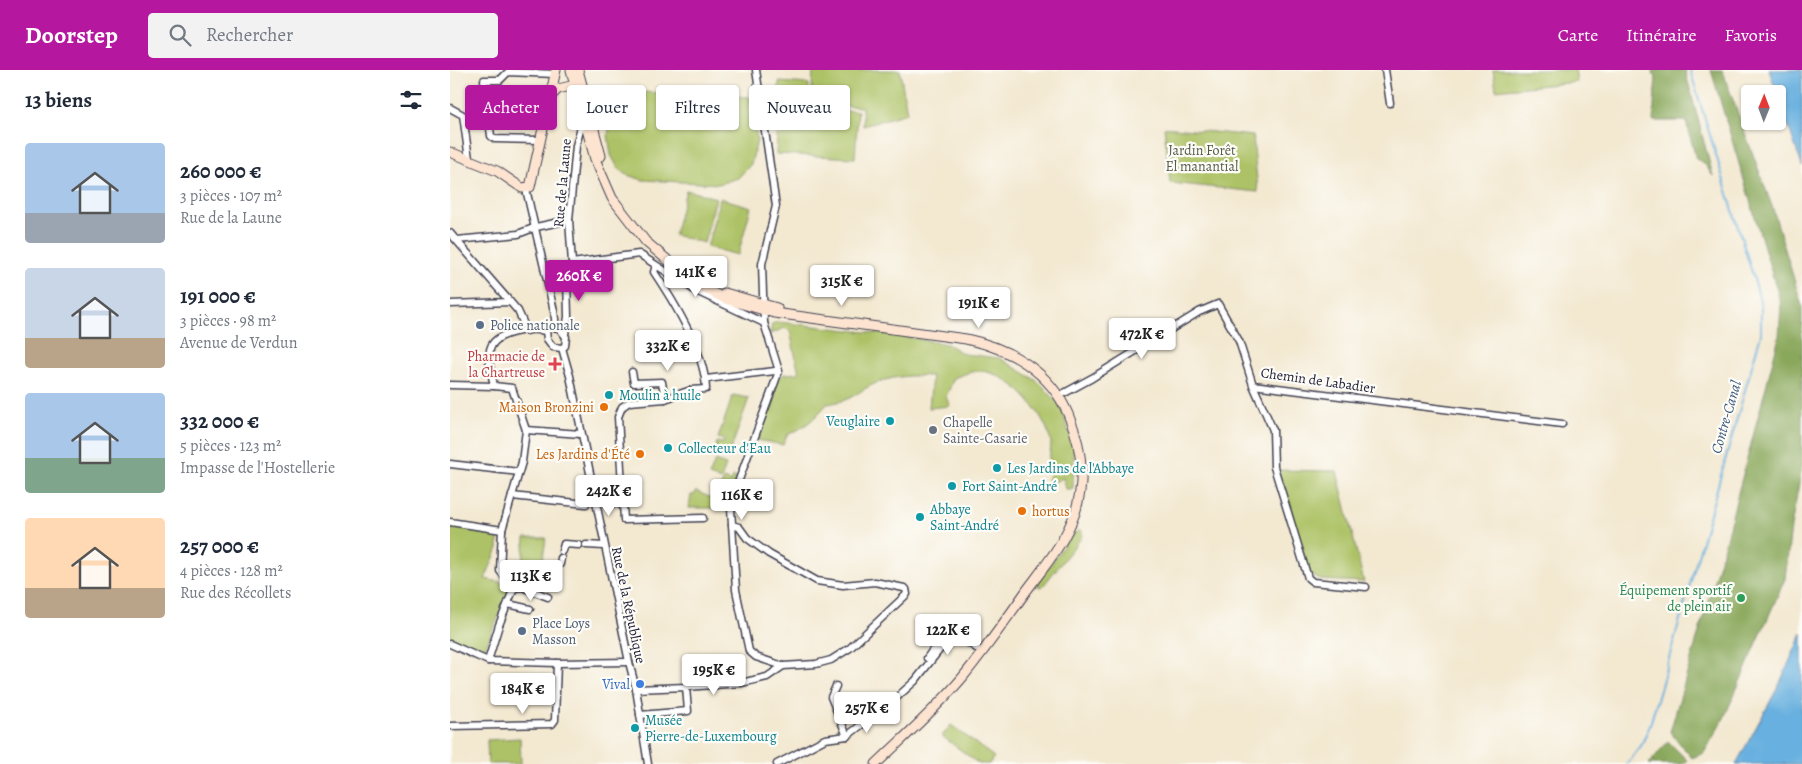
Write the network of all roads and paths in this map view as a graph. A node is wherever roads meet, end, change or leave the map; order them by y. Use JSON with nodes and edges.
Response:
{"nodes":[{"id":1,"x":756,"y":70,"type":"edge"},
{"id":2,"x":1385,"y":70,"type":"edge"},
{"id":3,"x":556,"y":71,"type":"edge"},
{"id":4,"x":576,"y":75,"type":"edge"},
{"id":5,"x":553,"y":85,"type":"edge"},
{"id":6,"x":557,"y":90,"type":"edge"},
{"id":7,"x":1390,"y":103,"type":"dead end"},
{"id":8,"x":450,"y":108,"type":"edge"},
{"id":9,"x":542,"y":130,"type":"edge"},
{"id":10,"x":580,"y":130,"type":"edge"},
{"id":11,"x":587,"y":130,"type":"edge"},
{"id":12,"x":540,"y":140,"type":"junction"},
{"id":13,"x":450,"y":152,"type":"edge"},
{"id":14,"x":468,"y":159,"type":"junction"},
{"id":15,"x":526,"y":189,"type":"junction"},
{"id":16,"x":621,"y":210,"type":"junction"},
{"id":17,"x":570,"y":220,"type":"junction"},
{"id":18,"x":536,"y":227,"type":"junction"},
{"id":19,"x":450,"y":234,"type":"edge"},
{"id":20,"x":457,"y":240,"type":"junction"},
{"id":21,"x":572,"y":263,"type":"junction"},
{"id":22,"x":656,"y":266,"type":"junction"},
{"id":23,"x":510,"y":302,"type":"junction"},
{"id":24,"x":450,"y":304,"type":"edge"},
{"id":25,"x":763,"y":308,"type":"junction"},
{"id":26,"x":764,"y":323,"type":"junction"},
{"id":27,"x":556,"y":327,"type":"junction"},
{"id":28,"x":527,"y":331,"type":"junction"},
{"id":29,"x":546,"y":331,"type":"junction"},
{"id":30,"x":565,"y":334,"type":"junction"},
{"id":31,"x":562,"y":348,"type":"junction"},
{"id":32,"x":775,"y":371,"type":"dead end"},
{"id":33,"x":632,"y":372,"type":"dead end"},
{"id":34,"x":706,"y":379,"type":"junction"},
{"id":35,"x":1253,"y":385,"type":"junction"},
{"id":36,"x":450,"y":386,"type":"edge"},
{"id":37,"x":494,"y":386,"type":"junction"},
{"id":38,"x":1059,"y":396,"type":"junction"},
{"id":39,"x":665,"y":399,"type":"junction"},
{"id":40,"x":1562,"y":424,"type":"dead end"},
{"id":41,"x":526,"y":430,"type":"junction"},
{"id":42,"x":581,"y":434,"type":"junction"},
{"id":43,"x":450,"y":464,"type":"edge"},
{"id":44,"x":519,"y":472,"type":"junction"},
{"id":45,"x":512,"y":496,"type":"junction"},
{"id":46,"x":606,"y":503,"type":"dead end"},
{"id":47,"x":593,"y":504,"type":"junction"},
{"id":48,"x":624,"y":504,"type":"junction"},
{"id":49,"x":702,"y":518,"type":"dead end"},
{"id":50,"x":450,"y":522,"type":"edge"},
{"id":51,"x":732,"y":525,"type":"junction"},
{"id":52,"x":502,"y":530,"type":"junction"},
{"id":53,"x":604,"y":546,"type":"junction"},
{"id":54,"x":561,"y":558,"type":"dead end"},
{"id":55,"x":514,"y":588,"type":"junction"},
{"id":56,"x":1366,"y":588,"type":"dead end"},
{"id":57,"x":548,"y":596,"type":"dead end"},
{"id":58,"x":508,"y":604,"type":"junction"},
{"id":59,"x":530,"y":610,"type":"dead end"},
{"id":60,"x":941,"y":638,"type":"dead end"},
{"id":61,"x":450,"y":644,"type":"edge"},
{"id":62,"x":982,"y":652,"type":"junction"},
{"id":63,"x":488,"y":661,"type":"junction"},
{"id":64,"x":700,"y":661,"type":"dead end"},
{"id":65,"x":628,"y":662,"type":"junction"},
{"id":66,"x":557,"y":663,"type":"junction"},
{"id":67,"x":783,"y":666,"type":"junction"},
{"id":68,"x":925,"y":668,"type":"junction"},
{"id":69,"x":717,"y":685,"type":"junction"},
{"id":70,"x":836,"y":686,"type":"dead end"},
{"id":71,"x":686,"y":687,"type":"junction"},
{"id":72,"x":636,"y":689,"type":"junction"},
{"id":73,"x":640,"y":715,"type":"junction"},
{"id":74,"x":450,"y":726,"type":"edge"},
{"id":75,"x":847,"y":736,"type":"junction"},
{"id":76,"x":648,"y":764,"type":"edge"},
{"id":77,"x":777,"y":764,"type":"edge"},
{"id":78,"x":876,"y":764,"type":"edge"}],
"edges":[{"from":1,"to":25,"type":"street"},
{"from":2,"to":7,"type":"street"},
{"from":3,"to":5,"type":"main road"},
{"from":3,"to":12,"type":"street"},
{"from":4,"to":6,"type":"main road"},
{"from":4,"to":16,"type":"main road"},
{"from":8,"to":14,"type":"street"},
{"from":9,"to":12,"type":"main road"},
{"from":10,"to":17,"type":"street","name":"Rue de la Laune"},
{"from":11,"to":16,"type":"main road"},
{"from":12,"to":15,"type":"main road"},
{"from":13,"to":14,"type":"main road"},
{"from":14,"to":15,"type":"main road"},
{"from":15,"to":18,"type":"street"},
{"from":16,"to":25,"type":"main road"},
{"from":17,"to":18,"type":"street"},
{"from":17,"to":21,"type":"street","name":"Rue de la Laune"},
{"from":18,"to":20,"type":"street"},
{"from":18,"to":27,"type":"street"},
{"from":19,"to":20,"type":"street"},
{"from":20,"to":23,"type":"street"},
{"from":21,"to":22,"type":"street"},
{"from":21,"to":30,"type":"street","name":"Rue de la Laune"},
{"from":22,"to":26,"type":"street"},
{"from":22,"to":34,"type":"street"},
{"from":23,"to":24,"type":"street"},
{"from":23,"to":28,"type":"street"},
{"from":25,"to":26,"type":"street"},
{"from":25,"to":38,"type":"main road"},
{"from":26,"to":51,"type":"street"},
{"from":27,"to":29,"type":"street"},
{"from":27,"to":30,"type":"street"},
{"from":28,"to":29,"type":"street"},
{"from":28,"to":37,"type":"street"},
{"from":29,"to":31,"type":"street"},
{"from":30,"to":31,"type":"street"},
{"from":31,"to":42,"type":"street","name":"Rue de la République"},
{"from":32,"to":34,"type":"street"},
{"from":33,"to":39,"type":"street"},
{"from":34,"to":39,"type":"street"},
{"from":35,"to":38,"type":"street","name":"Chemin de Labadier"},
{"from":35,"to":40,"type":"street","name":"Chemin de Labadier"},
{"from":35,"to":56,"type":"street"},
{"from":36,"to":37,"type":"street"},
{"from":37,"to":41,"type":"street"},
{"from":38,"to":62,"type":"main road"},
{"from":39,"to":48,"type":"street"},
{"from":41,"to":42,"type":"street"},
{"from":41,"to":44,"type":"street"},
{"from":42,"to":47,"type":"street","name":"Rue de la République"},
{"from":43,"to":44,"type":"street"},
{"from":44,"to":45,"type":"street"},
{"from":45,"to":47,"type":"street"},
{"from":45,"to":52,"type":"street"},
{"from":46,"to":48,"type":"street"},
{"from":47,"to":53,"type":"street","name":"Rue de la République"},
{"from":48,"to":49,"type":"street"},
{"from":50,"to":52,"type":"street"},
{"from":51,"to":67,"type":"street"},
{"from":51,"to":67,"type":"street"},
{"from":52,"to":55,"type":"street"},
{"from":53,"to":54,"type":"street"},
{"from":53,"to":65,"type":"street","name":"Rue de la République"},
{"from":55,"to":57,"type":"street"},
{"from":55,"to":58,"type":"street"},
{"from":58,"to":59,"type":"street"},
{"from":58,"to":63,"type":"street"},
{"from":60,"to":68,"type":"street"},
{"from":61,"to":63,"type":"street"},
{"from":62,"to":68,"type":"street"},
{"from":62,"to":78,"type":"main road"},
{"from":63,"to":66,"type":"street"},
{"from":64,"to":69,"type":"street"},
{"from":65,"to":66,"type":"street"},
{"from":65,"to":72,"type":"street","name":"Rue de la République"},
{"from":66,"to":74,"type":"street"},
{"from":67,"to":69,"type":"street"},
{"from":68,"to":75,"type":"street"},
{"from":69,"to":71,"type":"street"},
{"from":70,"to":75,"type":"street"},
{"from":71,"to":72,"type":"street"},
{"from":71,"to":73,"type":"street"},
{"from":72,"to":73,"type":"street","name":"Rue de la République"},
{"from":73,"to":76,"type":"street","name":"Rue de la République"},
{"from":75,"to":77,"type":"street"}]}
